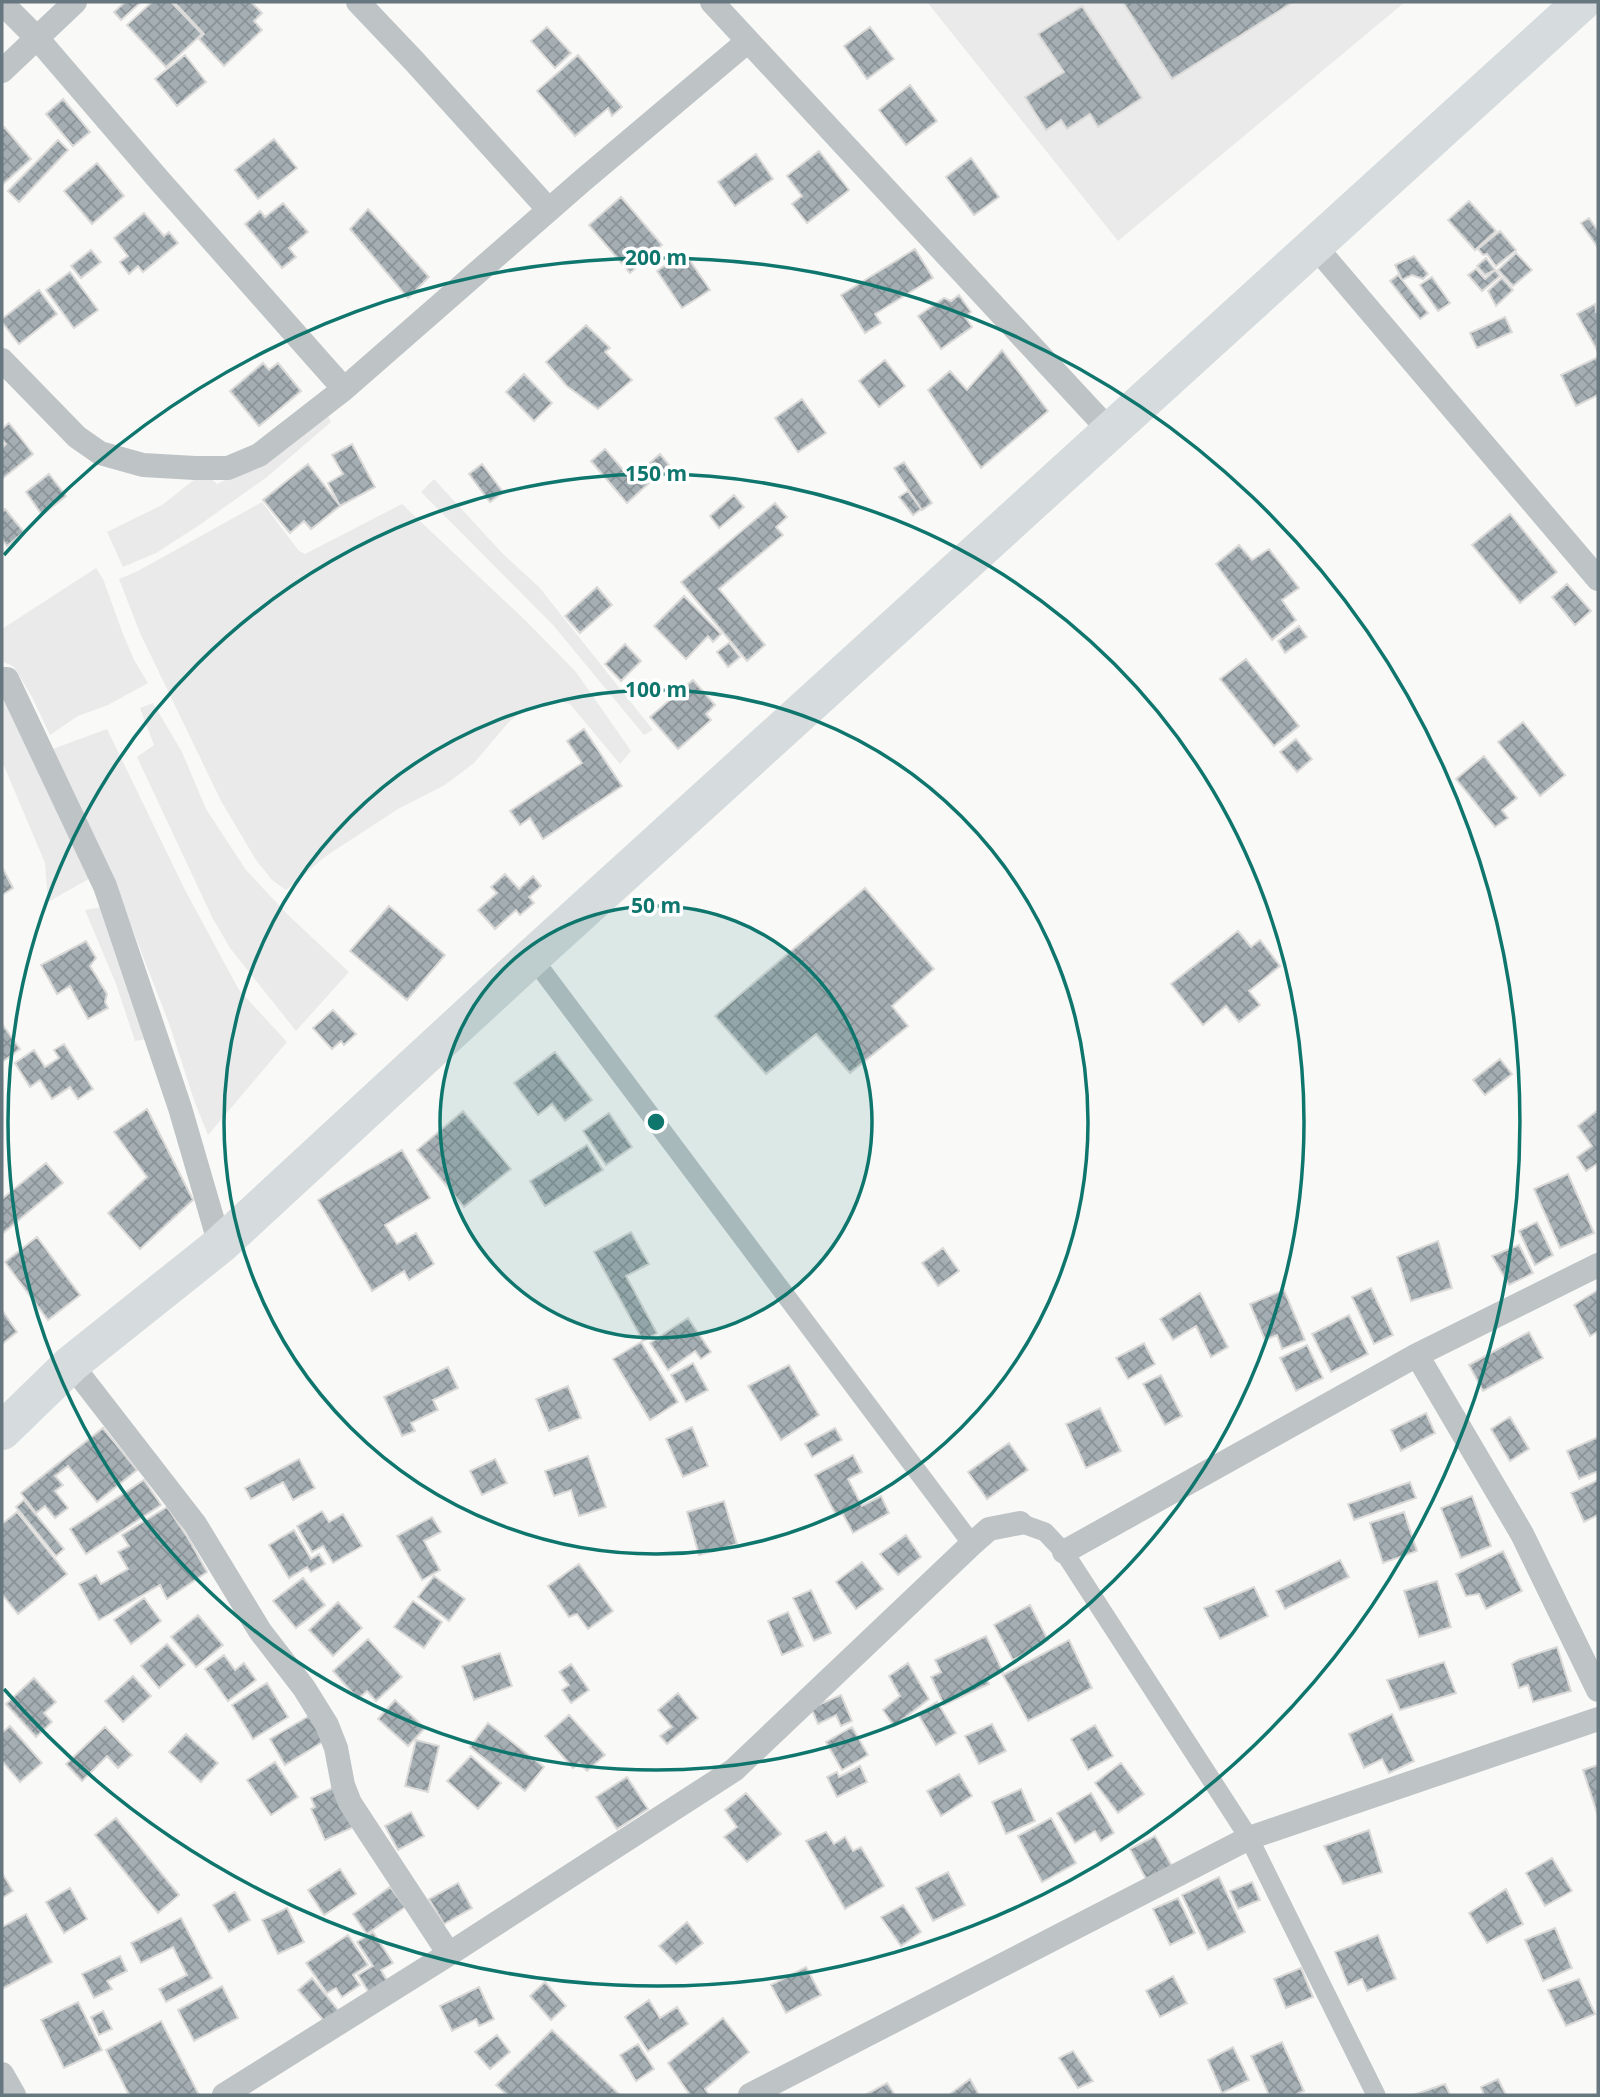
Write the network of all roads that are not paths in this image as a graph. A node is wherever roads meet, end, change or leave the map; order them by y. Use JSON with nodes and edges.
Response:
{"nodes":[{"id":1,"x":75,"y":2,"type":"edge"},
{"id":2,"x":358,"y":2,"type":"edge"},
{"id":3,"x":712,"y":2,"type":"edge"},
{"id":4,"x":1582,"y":2,"type":"edge"},
{"id":5,"x":2,"y":3,"type":"edge"},
{"id":6,"x":37,"y":38,"type":"junction"},
{"id":7,"x":748,"y":41,"type":"junction"},
{"id":8,"x":2,"y":71,"type":"edge"},
{"id":9,"x":549,"y":210,"type":"junction"},
{"id":10,"x":1314,"y":245,"type":"junction"},
{"id":11,"x":2,"y":359,"type":"edge"},
{"id":12,"x":344,"y":390,"type":"junction"},
{"id":13,"x":1110,"y":431,"type":"junction"},
{"id":14,"x":1598,"y":579,"type":"edge"},
{"id":15,"x":2,"y":679,"type":"edge"},
{"id":16,"x":532,"y":957,"type":"junction"},
{"id":17,"x":220,"y":1245,"type":"junction"},
{"id":18,"x":1598,"y":1265,"type":"edge"},
{"id":19,"x":1417,"y":1354,"type":"junction"},
{"id":20,"x":71,"y":1364,"type":"junction"},
{"id":21,"x":2,"y":1431,"type":"edge"},
{"id":22,"x":1020,"y":1523,"type":"joint"},
{"id":23,"x":972,"y":1544,"type":"junction"},
{"id":24,"x":1064,"y":1552,"type":"junction"},
{"id":25,"x":1598,"y":1689,"type":"edge"},
{"id":26,"x":1598,"y":1719,"type":"edge"},
{"id":27,"x":1249,"y":1838,"type":"junction"},
{"id":28,"x":449,"y":1954,"type":"junction"},
{"id":29,"x":2,"y":2074,"type":"edge"},
{"id":30,"x":13,"y":2095,"type":"edge"},
{"id":31,"x":224,"y":2095,"type":"edge"},
{"id":32,"x":750,"y":2095,"type":"edge"},
{"id":33,"x":1376,"y":2095,"type":"edge"}],
"edges":[{"from":1,"to":6,"type":"street"},
{"from":2,"to":9,"type":"street"},
{"from":3,"to":7,"type":"street"},
{"from":4,"to":10,"type":"main road"},
{"from":5,"to":6,"type":"street"},
{"from":6,"to":8,"type":"street"},
{"from":6,"to":12,"type":"street"},
{"from":7,"to":9,"type":"street"},
{"from":7,"to":13,"type":"street"},
{"from":9,"to":12,"type":"street"},
{"from":10,"to":13,"type":"main road"},
{"from":10,"to":14,"type":"street"},
{"from":11,"to":12,"type":"street"},
{"from":13,"to":16,"type":"main road"},
{"from":15,"to":17,"type":"street"},
{"from":16,"to":17,"type":"main road"},
{"from":16,"to":23,"type":"street"},
{"from":17,"to":20,"type":"main road"},
{"from":18,"to":19,"type":"street"},
{"from":19,"to":24,"type":"street"},
{"from":19,"to":25,"type":"street"},
{"from":20,"to":21,"type":"main road"},
{"from":20,"to":28,"type":"street"},
{"from":22,"to":23,"type":"street"},
{"from":22,"to":24,"type":"street"},
{"from":23,"to":28,"type":"street"},
{"from":24,"to":27,"type":"street"},
{"from":26,"to":27,"type":"street"},
{"from":27,"to":32,"type":"street"},
{"from":27,"to":33,"type":"street"},
{"from":28,"to":31,"type":"street"},
{"from":29,"to":30,"type":"street"}]}
